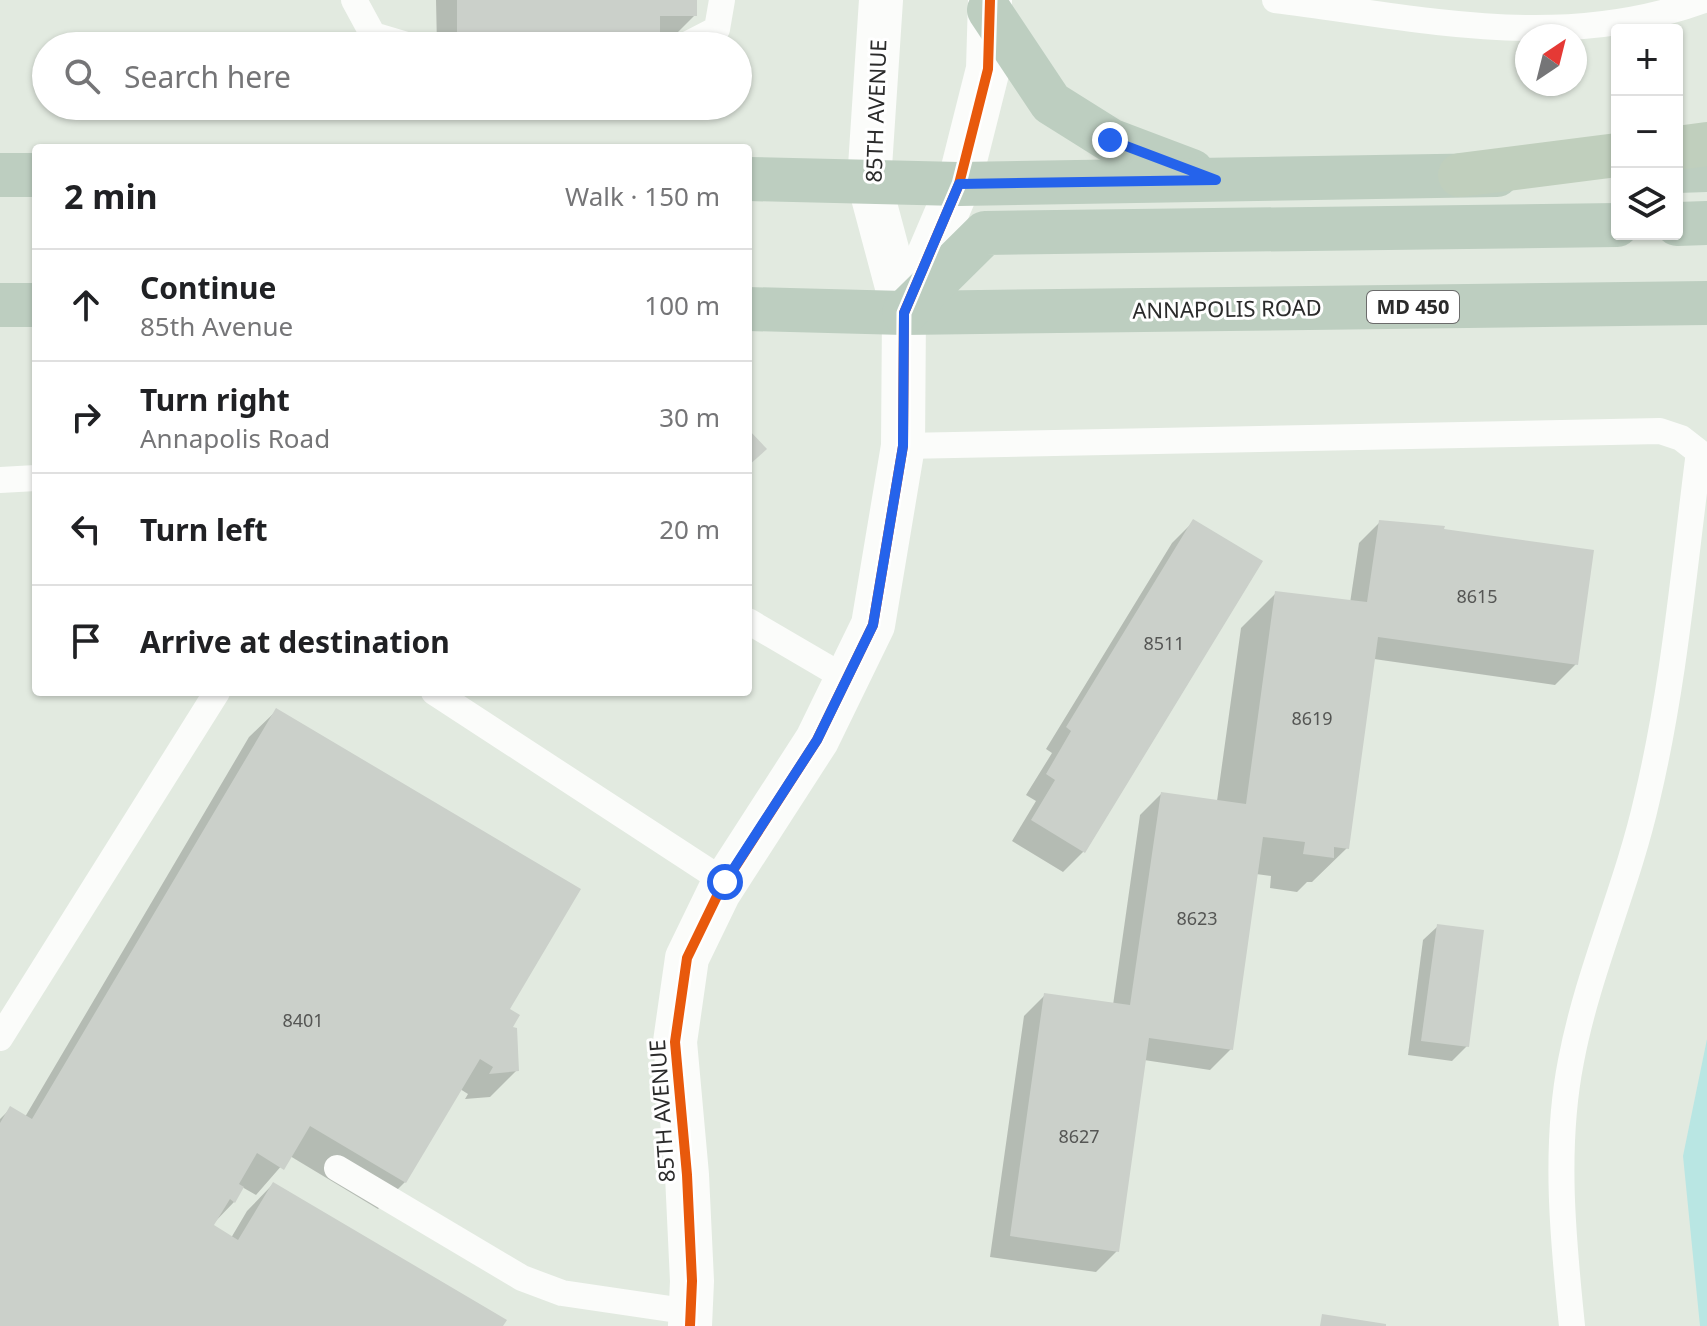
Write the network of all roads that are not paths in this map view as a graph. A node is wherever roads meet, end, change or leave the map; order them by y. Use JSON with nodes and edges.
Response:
{"nodes":[{"id":1,"x":354,"y":0,"type":"edge"},
{"id":2,"x":722,"y":0,"type":"edge"},
{"id":3,"x":881,"y":0,"type":"edge"},
{"id":4,"x":1275,"y":0,"type":"edge"},
{"id":5,"x":1704,"y":0,"type":"edge"},
{"id":6,"x":989,"y":5,"type":"edge"},
{"id":7,"x":371,"y":32,"type":"edge"},
{"id":8,"x":711,"y":32,"type":"edge"},
{"id":9,"x":1707,"y":144,"type":"edge"},
{"id":10,"x":1683,"y":147,"type":"edge"},
{"id":11,"x":1611,"y":156,"type":"edge"},
{"id":12,"x":1707,"y":170,"type":"edge"},
{"id":13,"x":1683,"y":171,"type":"edge"},
{"id":14,"x":1611,"y":172,"type":"edge"},
{"id":15,"x":0,"y":175,"type":"edge"},
{"id":16,"x":32,"y":175,"type":"edge"},
{"id":17,"x":1460,"y":175,"type":"junction"},
{"id":18,"x":752,"y":179,"type":"edge"},
{"id":19,"x":1216,"y":180,"type":"junction"},
{"id":20,"x":869,"y":182,"type":"junction"},
{"id":21,"x":959,"y":184,"type":"junction"},
{"id":22,"x":1707,"y":223,"type":"edge"},
{"id":23,"x":1683,"y":224,"type":"edge"},
{"id":24,"x":1611,"y":225,"type":"edge"},
{"id":25,"x":1707,"y":303,"type":"edge"},
{"id":26,"x":0,"y":305,"type":"edge"},
{"id":27,"x":32,"y":305,"type":"edge"},
{"id":28,"x":752,"y":309,"type":"edge"},
{"id":29,"x":904,"y":313,"type":"junction"},
{"id":30,"x":903,"y":446,"type":"junction"},
{"id":31,"x":32,"y":478,"type":"edge"},
{"id":32,"x":0,"y":480,"type":"edge"},
{"id":33,"x":752,"y":623,"type":"edge"},
{"id":34,"x":847,"y":679,"type":"junction"},
{"id":35,"x":214,"y":696,"type":"edge"},
{"id":36,"x":440,"y":696,"type":"edge"},
{"id":37,"x":725,"y":882,"type":"junction"},
{"id":38,"x":0,"y":1038,"type":"edge"},
{"id":39,"x":337,"y":1168,"type":"dead end"},
{"id":40,"x":690,"y":1319,"type":"edge"},
{"id":41,"x":1572,"y":1326,"type":"edge"}],
"edges":[{"from":1,"to":7,"type":"lane"},
{"from":2,"to":8,"type":"lane"},
{"from":3,"to":20,"type":"street","name":"85TH AVENUE"},
{"from":4,"to":5,"type":"lane"},
{"from":6,"to":19,"type":"main road"},
{"from":6,"to":21,"type":"street","name":"85TH AVENUE"},
{"from":9,"to":10,"type":"highway"},
{"from":11,"to":17,"type":"highway"},
{"from":12,"to":13,"type":"main road"},
{"from":14,"to":17,"type":"main road"},
{"from":15,"to":16,"type":"main road"},
{"from":17,"to":19,"type":"main road"},
{"from":18,"to":20,"type":"main road"},
{"from":19,"to":21,"type":"main road"},
{"from":20,"to":21,"type":"main road"},
{"from":20,"to":29,"type":"street","name":"85TH AVENUE"},
{"from":21,"to":29,"type":"street","name":"85TH AVENUE"},
{"from":22,"to":23,"type":"main road"},
{"from":24,"to":29,"type":"main road"},
{"from":25,"to":29,"type":"main road","name":"ANNAPOLIS ROAD","number":"MD 450"},
{"from":26,"to":27,"type":"main road"},
{"from":28,"to":29,"type":"main road","name":"ANNAPOLIS ROAD","number":"MD 450"},
{"from":29,"to":30,"type":"street","name":"85TH AVENUE"},
{"from":30,"to":34,"type":"street","name":"85TH AVENUE"},
{"from":30,"to":41,"type":"lane"},
{"from":31,"to":32,"type":"lane"},
{"from":33,"to":34,"type":"lane"},
{"from":34,"to":37,"type":"street","name":"85TH AVENUE"},
{"from":35,"to":38,"type":"lane"},
{"from":36,"to":37,"type":"lane"},
{"from":37,"to":40,"type":"street","name":"85TH AVENUE"},
{"from":39,"to":40,"type":"lane"}]}
